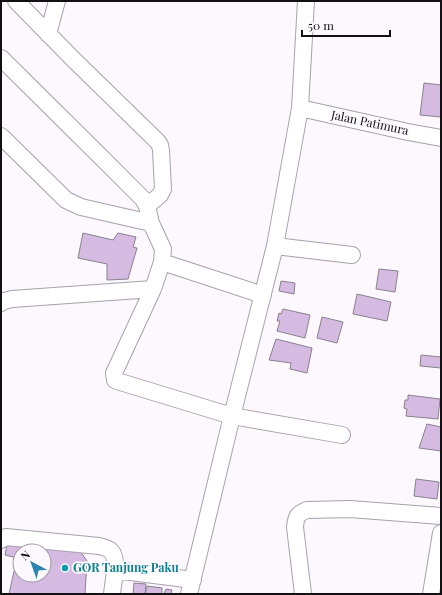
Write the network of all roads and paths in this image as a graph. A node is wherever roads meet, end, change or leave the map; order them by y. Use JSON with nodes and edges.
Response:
{"nodes":[{"id":1,"x":16,"y":1,"type":"edge"},
{"id":2,"x":57,"y":1,"type":"edge"},
{"id":3,"x":306,"y":1,"type":"edge"},
{"id":4,"x":48,"y":34,"type":"junction"},
{"id":5,"x":1,"y":58,"type":"edge"},
{"id":6,"x":300,"y":108,"type":"junction"},
{"id":7,"x":1,"y":136,"type":"edge"},
{"id":8,"x":441,"y":138,"type":"edge"},
{"id":9,"x":147,"y":206,"type":"junction"},
{"id":10,"x":151,"y":223,"type":"junction"},
{"id":11,"x":275,"y":246,"type":"junction"},
{"id":12,"x":352,"y":255,"type":"dead end"},
{"id":13,"x":162,"y":262,"type":"junction"},
{"id":14,"x":153,"y":289,"type":"junction"},
{"id":15,"x":263,"y":295,"type":"junction"},
{"id":16,"x":1,"y":303,"type":"edge"},
{"id":17,"x":232,"y":416,"type":"junction"},
{"id":18,"x":342,"y":436,"type":"dead end"},
{"id":19,"x":441,"y":516,"type":"edge"},
{"id":20,"x":441,"y":533,"type":"edge"},
{"id":21,"x":1,"y":540,"type":"edge"},
{"id":22,"x":115,"y":570,"type":"junction"},
{"id":23,"x":191,"y":587,"type":"edge"},
{"id":24,"x":112,"y":594,"type":"edge"},
{"id":25,"x":303,"y":594,"type":"edge"},
{"id":26,"x":431,"y":594,"type":"edge"}],
"edges":[{"from":1,"to":4,"type":"street"},
{"from":2,"to":4,"type":"street"},
{"from":3,"to":6,"type":"street"},
{"from":4,"to":9,"type":"street"},
{"from":5,"to":9,"type":"street"},
{"from":6,"to":8,"type":"street","name":"Jalan Patimura"},
{"from":6,"to":11,"type":"street"},
{"from":7,"to":10,"type":"street"},
{"from":9,"to":10,"type":"street"},
{"from":10,"to":13,"type":"street"},
{"from":11,"to":12,"type":"street"},
{"from":11,"to":15,"type":"street"},
{"from":13,"to":14,"type":"street"},
{"from":13,"to":15,"type":"street"},
{"from":14,"to":16,"type":"street"},
{"from":14,"to":17,"type":"street"},
{"from":15,"to":17,"type":"street"},
{"from":17,"to":18,"type":"street"},
{"from":17,"to":23,"type":"street"},
{"from":19,"to":25,"type":"street"},
{"from":20,"to":26,"type":"street"},
{"from":21,"to":22,"type":"street"},
{"from":22,"to":23,"type":"street"},
{"from":22,"to":24,"type":"street"}]}
